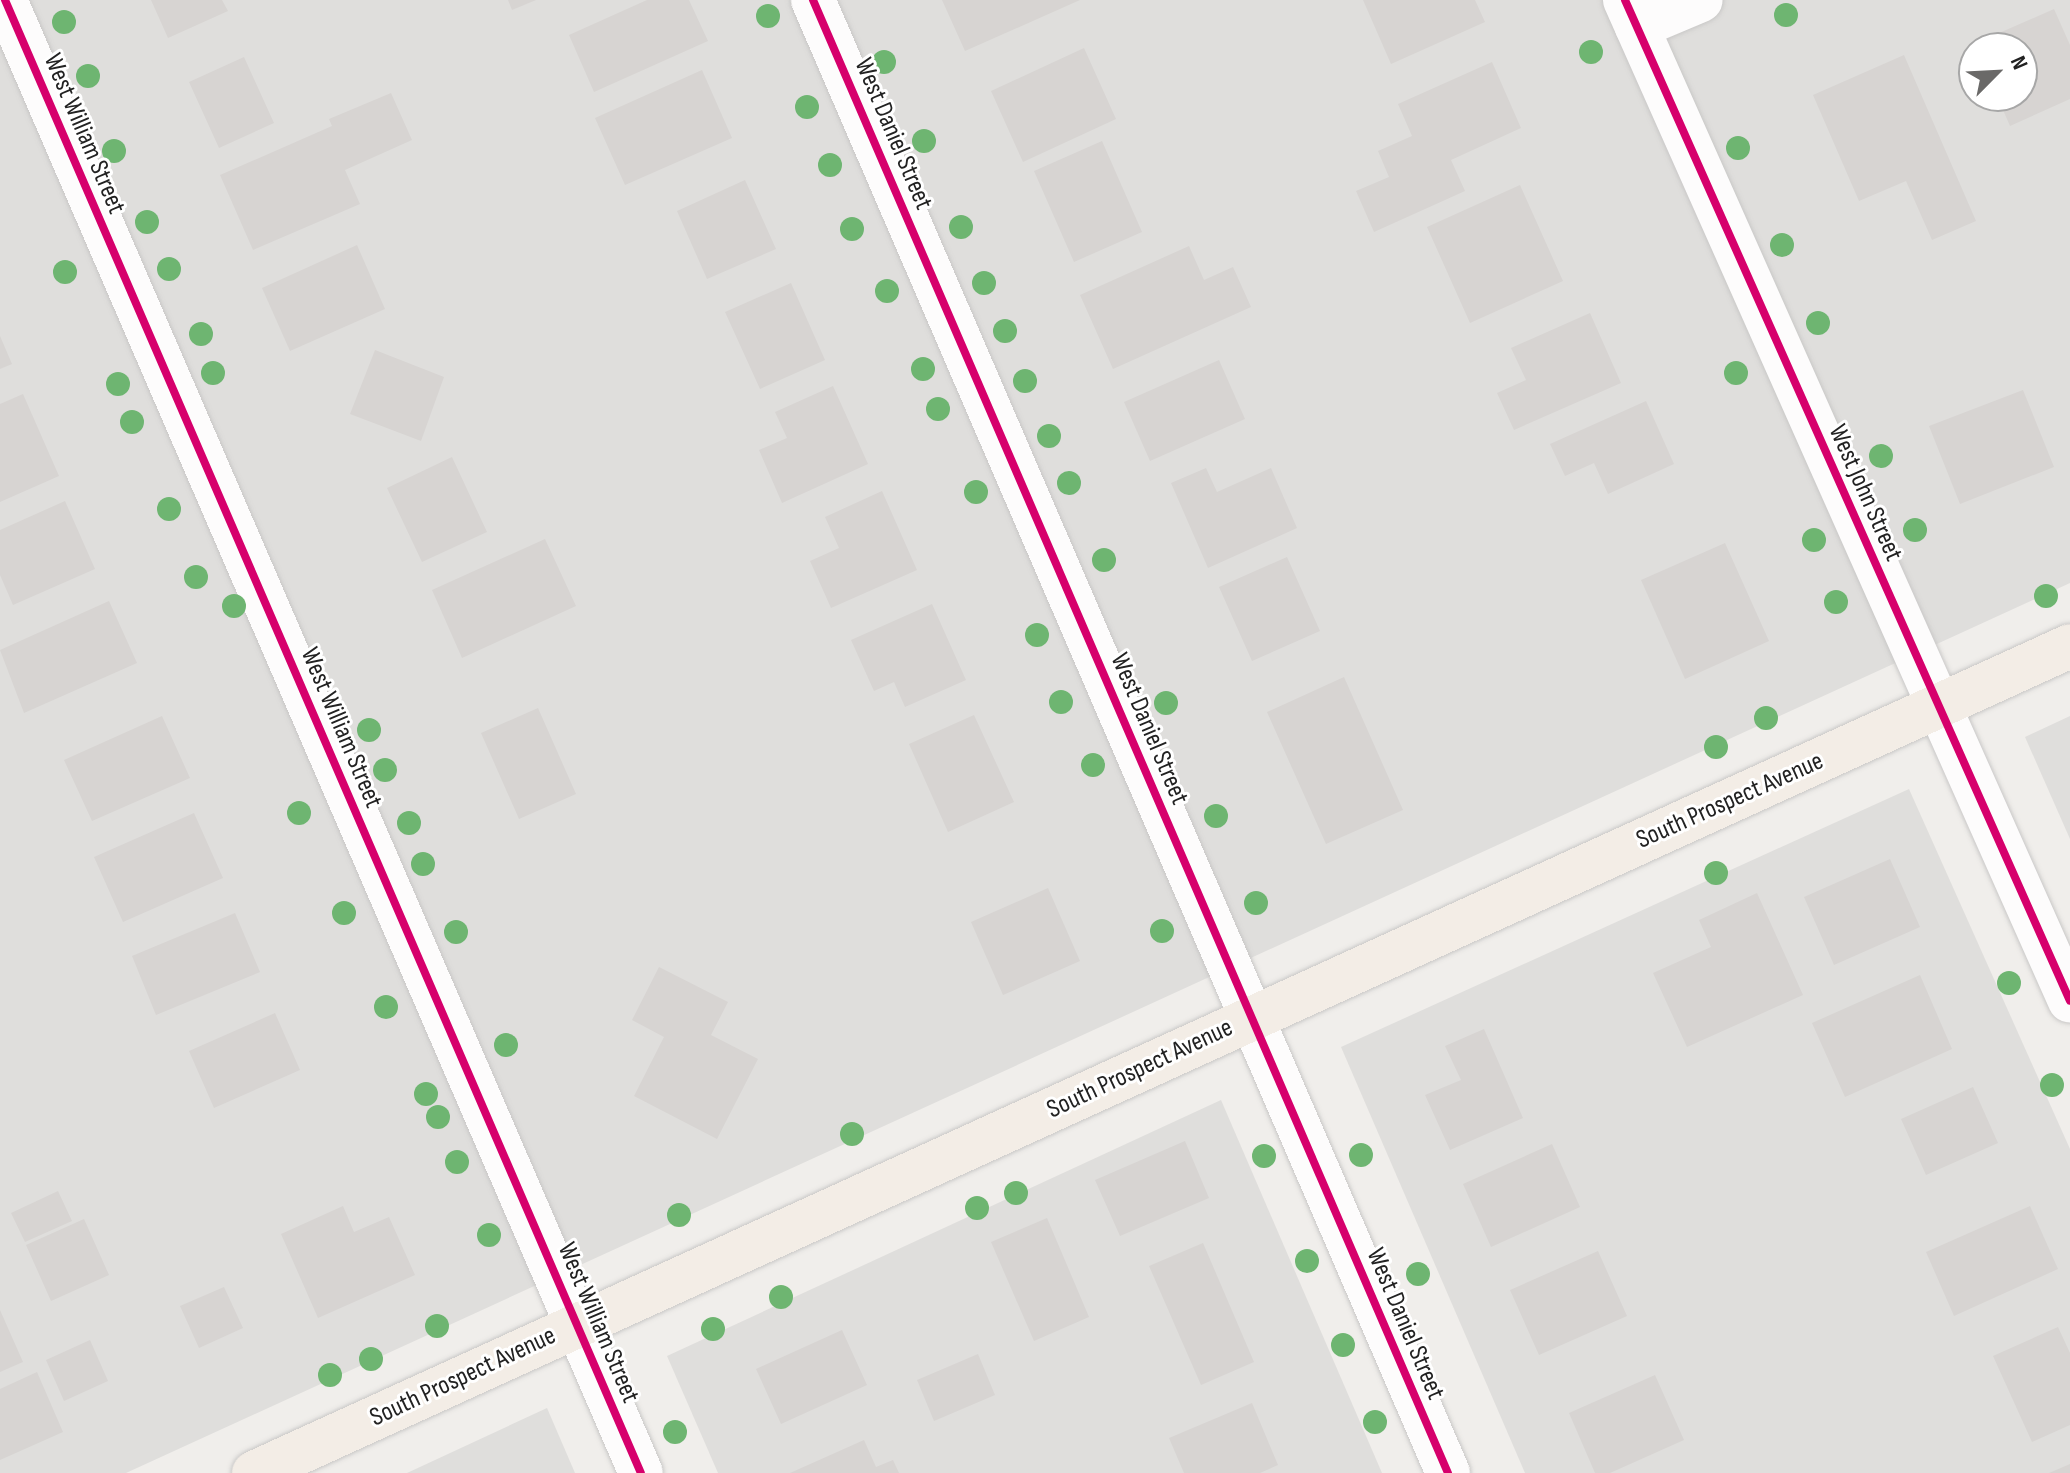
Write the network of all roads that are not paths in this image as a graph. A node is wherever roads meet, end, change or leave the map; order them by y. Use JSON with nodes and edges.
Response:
{"nodes":[{"id":1,"x":5,"y":0,"type":"edge"},
{"id":2,"x":813,"y":0,"type":"edge"},
{"id":3,"x":1701,"y":0,"type":"edge"},
{"id":4,"x":1631,"y":14,"type":"edge"},
{"id":5,"x":2070,"y":646,"type":"edge"},
{"id":6,"x":1940,"y":706,"type":"junction"},
{"id":7,"x":2070,"y":1001,"type":"edge"},
{"id":8,"x":1251,"y":1018,"type":"junction"},
{"id":9,"x":578,"y":1325,"type":"junction"},
{"id":10,"x":254,"y":1473,"type":"edge"},
{"id":11,"x":641,"y":1473,"type":"edge"},
{"id":12,"x":1448,"y":1473,"type":"edge"}],
"edges":[{"from":1,"to":9,"type":"street","name":"West William Street"},
{"from":2,"to":8,"type":"street","name":"West Daniel Street"},
{"from":3,"to":4,"type":"street"},
{"from":4,"to":6,"type":"street","name":"West John Street"},
{"from":5,"to":6,"type":"main road","name":"South Prospect Avenue"},
{"from":6,"to":7,"type":"street","name":"West John Street"},
{"from":6,"to":8,"type":"main road","name":"South Prospect Avenue"},
{"from":8,"to":9,"type":"main road","name":"South Prospect Avenue"},
{"from":8,"to":12,"type":"street","name":"West Daniel Street"},
{"from":9,"to":10,"type":"main road","name":"South Prospect Avenue"},
{"from":9,"to":11,"type":"street","name":"West William Street"}]}
